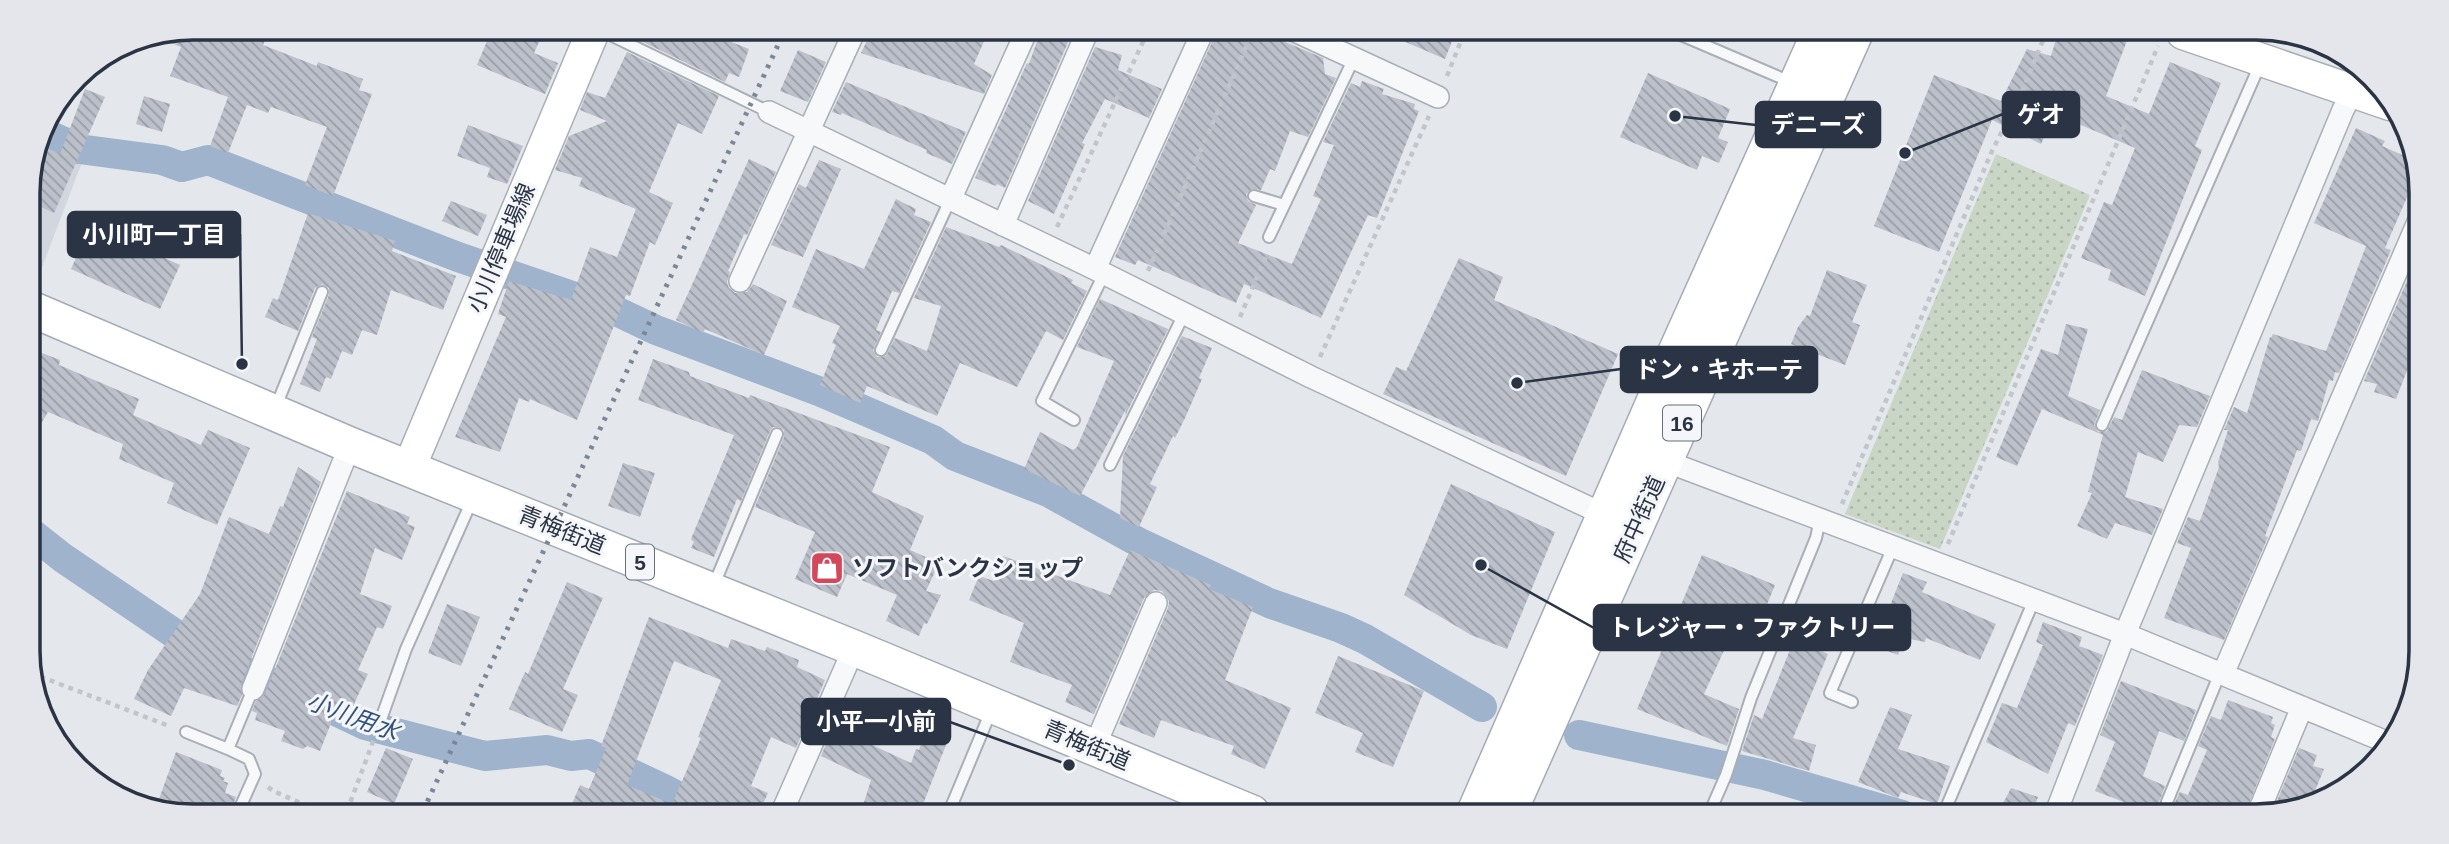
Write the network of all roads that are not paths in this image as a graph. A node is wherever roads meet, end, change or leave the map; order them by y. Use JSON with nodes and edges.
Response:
{"nodes":[{"id":1,"x":591,"y":40,"type":"edge"},
{"id":2,"x":619,"y":40,"type":"edge"},
{"id":3,"x":850,"y":40,"type":"edge"},
{"id":4,"x":1022,"y":40,"type":"edge"},
{"id":5,"x":1084,"y":40,"type":"edge"},
{"id":6,"x":1199,"y":40,"type":"edge"},
{"id":7,"x":1315,"y":40,"type":"edge"},
{"id":8,"x":1693,"y":40,"type":"edge"},
{"id":9,"x":1816,"y":40,"type":"edge"},
{"id":10,"x":1852,"y":40,"type":"edge"},
{"id":11,"x":2187,"y":40,"type":"edge"},
{"id":12,"x":1354,"y":58,"type":"junction"},
{"id":13,"x":2262,"y":60,"type":"junction"},
{"id":14,"x":2358,"y":82,"type":"edge"},
{"id":15,"x":1796,"y":84,"type":"junction"},
{"id":16,"x":1438,"y":97,"type":"road end"},
{"id":17,"x":769,"y":112,"type":"joint"},
{"id":18,"x":808,"y":132,"type":"junction"},
{"id":19,"x":1254,"y":196,"type":"dead end"},
{"id":20,"x":950,"y":200,"type":"junction"},
{"id":21,"x":1284,"y":205,"type":"junction"},
{"id":22,"x":1003,"y":225,"type":"junction"},
{"id":23,"x":1269,"y":237,"type":"road end"},
{"id":24,"x":2409,"y":243,"type":"edge"},
{"id":25,"x":1099,"y":271,"type":"junction"},
{"id":26,"x":740,"y":281,"type":"dead end"},
{"id":27,"x":322,"y":292,"type":"dead end"},
{"id":28,"x":41,"y":314,"type":"edge"},
{"id":29,"x":1184,"y":314,"type":"junction"},
{"id":30,"x":881,"y":350,"type":"dead end"},
{"id":31,"x":274,"y":411,"type":"junction"},
{"id":32,"x":1074,"y":420,"type":"dead end"},
{"id":33,"x":2102,"y":425,"type":"dead end"},
{"id":34,"x":777,"y":434,"type":"dead end"},
{"id":35,"x":351,"y":445,"type":"junction"},
{"id":36,"x":1665,"y":461,"type":"junction"},
{"id":37,"x":1110,"y":465,"type":"dead end"},
{"id":38,"x":409,"y":468,"type":"junction"},
{"id":39,"x":475,"y":494,"type":"junction"},
{"id":40,"x":1605,"y":515,"type":"junction"},
{"id":41,"x":1827,"y":522,"type":"junction"},
{"id":42,"x":1893,"y":547,"type":"junction"},
{"id":43,"x":712,"y":591,"type":"junction"},
{"id":44,"x":2034,"y":600,"type":"junction"},
{"id":45,"x":1156,"y":603,"type":"dead end"},
{"id":46,"x":2125,"y":634,"type":"junction"},
{"id":47,"x":854,"y":648,"type":"junction"},
{"id":48,"x":2221,"y":673,"type":"junction"},
{"id":49,"x":253,"y":689,"type":"joint"},
{"id":50,"x":1852,"y":702,"type":"dead end"},
{"id":51,"x":993,"y":706,"type":"junction"},
{"id":52,"x":2302,"y":707,"type":"junction"},
{"id":53,"x":380,"y":722,"type":"dead end"},
{"id":54,"x":186,"y":732,"type":"road end"},
{"id":55,"x":2380,"y":739,"type":"edge"},
{"id":56,"x":1094,"y":748,"type":"junction"},
{"id":57,"x":228,"y":749,"type":"junction"},
{"id":58,"x":2167,"y":802,"type":"dead end"},
{"id":59,"x":1479,"y":803,"type":"edge"},
{"id":60,"x":1513,"y":803,"type":"edge"},
{"id":61,"x":1714,"y":803,"type":"edge"},
{"id":62,"x":1948,"y":803,"type":"edge"},
{"id":63,"x":2060,"y":803,"type":"edge"},
{"id":64,"x":2262,"y":803,"type":"edge"},
{"id":65,"x":243,"y":804,"type":"edge"},
{"id":66,"x":786,"y":804,"type":"edge"},
{"id":67,"x":952,"y":804,"type":"edge"},
{"id":68,"x":1229,"y":804,"type":"edge"}],
"edges":[{"from":1,"to":38,"type":"main road","name":"小川停車場線"},
{"from":2,"to":17,"type":"lane"},
{"from":3,"to":18,"type":"street"},
{"from":4,"to":20,"type":"street"},
{"from":5,"to":22,"type":"street"},
{"from":6,"to":25,"type":"street"},
{"from":7,"to":12,"type":"street"},
{"from":8,"to":15,"type":"lane"},
{"from":9,"to":15,"type":"main road","name":"府中街道","number":"16"},
{"from":10,"to":36,"type":"main road","name":"府中街道","number":"16"},
{"from":11,"to":13,"type":"main road"},
{"from":12,"to":16,"type":"street"},
{"from":12,"to":21,"type":"lane"},
{"from":13,"to":14,"type":"main road"},
{"from":13,"to":33,"type":"lane"},
{"from":14,"to":46,"type":"street"},
{"from":15,"to":40,"type":"main road","name":"府中街道","number":"16"},
{"from":17,"to":18,"type":"street"},
{"from":18,"to":20,"type":"street"},
{"from":18,"to":26,"type":"street"},
{"from":19,"to":21,"type":"lane"},
{"from":20,"to":22,"type":"street"},
{"from":20,"to":30,"type":"lane"},
{"from":21,"to":23,"type":"lane"},
{"from":22,"to":25,"type":"street"},
{"from":24,"to":48,"type":"street"},
{"from":25,"to":29,"type":"street"},
{"from":25,"to":32,"type":"lane"},
{"from":27,"to":31,"type":"lane"},
{"from":28,"to":31,"type":"main road","name":"青梅街道","number":"5"},
{"from":29,"to":37,"type":"lane"},
{"from":29,"to":40,"type":"street"},
{"from":31,"to":35,"type":"main road","name":"青梅街道","number":"5"},
{"from":34,"to":43,"type":"lane"},
{"from":35,"to":38,"type":"main road","name":"青梅街道","number":"5"},
{"from":35,"to":49,"type":"street"},
{"from":36,"to":41,"type":"street"},
{"from":36,"to":60,"type":"main road","name":"府中街道","number":"16"},
{"from":38,"to":39,"type":"main road","name":"青梅街道","number":"5"},
{"from":39,"to":43,"type":"main road","name":"青梅街道","number":"5"},
{"from":39,"to":53,"type":"lane"},
{"from":40,"to":59,"type":"main road","name":"府中街道","number":"16"},
{"from":41,"to":42,"type":"street"},
{"from":41,"to":61,"type":"lane"},
{"from":42,"to":44,"type":"street"},
{"from":42,"to":50,"type":"lane"},
{"from":43,"to":47,"type":"main road","name":"青梅街道","number":"5"},
{"from":44,"to":46,"type":"street"},
{"from":44,"to":62,"type":"lane"},
{"from":45,"to":56,"type":"street"},
{"from":46,"to":48,"type":"street"},
{"from":46,"to":63,"type":"street"},
{"from":47,"to":51,"type":"main road","name":"青梅街道","number":"5"},
{"from":47,"to":66,"type":"street"},
{"from":48,"to":52,"type":"street"},
{"from":48,"to":58,"type":"lane"},
{"from":49,"to":57,"type":"lane"},
{"from":51,"to":56,"type":"main road","name":"青梅街道","number":"5"},
{"from":51,"to":67,"type":"lane"},
{"from":52,"to":55,"type":"street"},
{"from":52,"to":64,"type":"street"},
{"from":54,"to":57,"type":"lane"},
{"from":56,"to":68,"type":"main road","name":"青梅街道","number":"5"},
{"from":57,"to":65,"type":"lane"}]}
